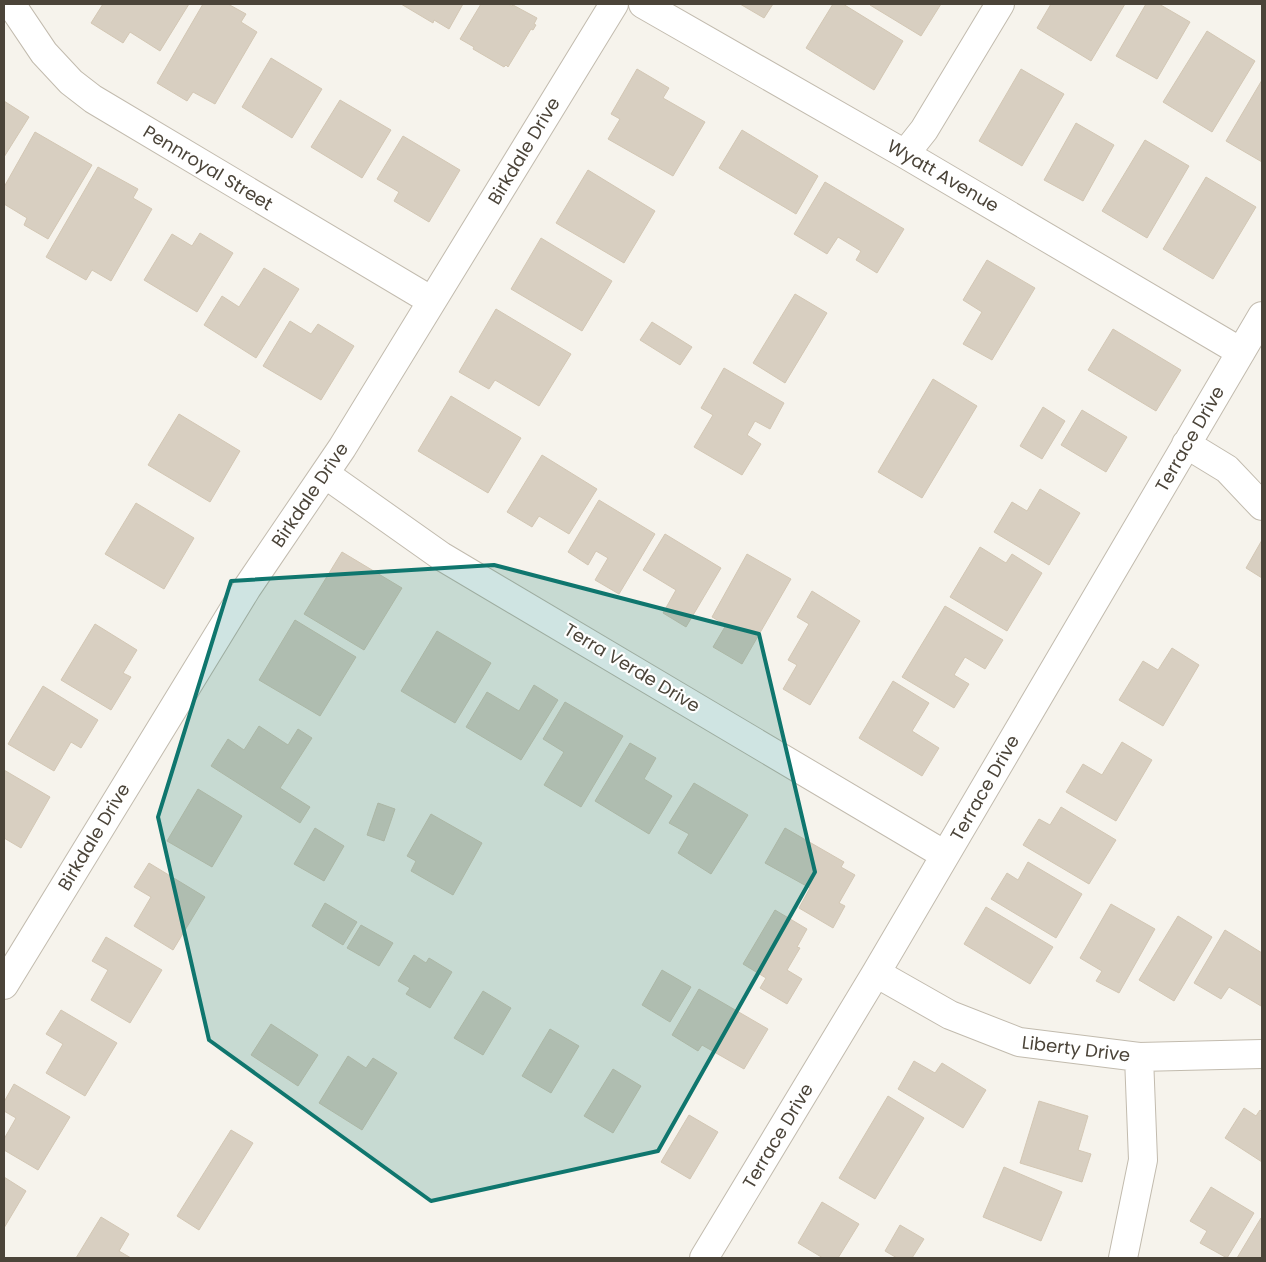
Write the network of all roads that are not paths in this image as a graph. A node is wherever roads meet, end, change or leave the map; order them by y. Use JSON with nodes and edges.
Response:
{"nodes":[{"id":1,"x":11,"y":4,"type":"edge"},
{"id":2,"x":614,"y":4,"type":"edge"},
{"id":3,"x":643,"y":4,"type":"edge"},
{"id":4,"x":1000,"y":4,"type":"edge"},
{"id":5,"x":905,"y":154,"type":"junction"},
{"id":6,"x":432,"y":301,"type":"junction"},
{"id":7,"x":1262,"y":316,"type":"edge"},
{"id":8,"x":1241,"y":352,"type":"junction"},
{"id":9,"x":1186,"y":444,"type":"junction"},
{"id":10,"x":325,"y":474,"type":"junction"},
{"id":11,"x":1262,"y":506,"type":"edge"},
{"id":12,"x":945,"y":855,"type":"junction"},
{"id":13,"x":876,"y":973,"type":"junction"},
{"id":14,"x":4,"y":985,"type":"edge"},
{"id":15,"x":1262,"y":1054,"type":"edge"},
{"id":16,"x":1138,"y":1057,"type":"junction"},
{"id":17,"x":704,"y":1258,"type":"edge"},
{"id":18,"x":1123,"y":1258,"type":"edge"}],
"edges":[{"from":1,"to":6,"type":"street","name":"Pennroyal Street"},
{"from":2,"to":6,"type":"street","name":"Birkdale Drive"},
{"from":3,"to":5,"type":"street","name":"Wyatt Avenue"},
{"from":4,"to":5,"type":"street"},
{"from":5,"to":8,"type":"street","name":"Wyatt Avenue"},
{"from":6,"to":10,"type":"street","name":"Birkdale Drive"},
{"from":7,"to":8,"type":"street","name":"Terrace Drive"},
{"from":8,"to":9,"type":"street","name":"Terrace Drive"},
{"from":9,"to":11,"type":"street"},
{"from":9,"to":12,"type":"street","name":"Terrace Drive"},
{"from":10,"to":12,"type":"street","name":"Terra Verde Drive"},
{"from":10,"to":14,"type":"street","name":"Birkdale Drive"},
{"from":12,"to":13,"type":"street","name":"Terrace Drive"},
{"from":13,"to":16,"type":"street","name":"Liberty Drive"},
{"from":13,"to":17,"type":"street","name":"Terrace Drive"},
{"from":15,"to":16,"type":"street","name":"Liberty Drive"},
{"from":16,"to":18,"type":"street"}]}
